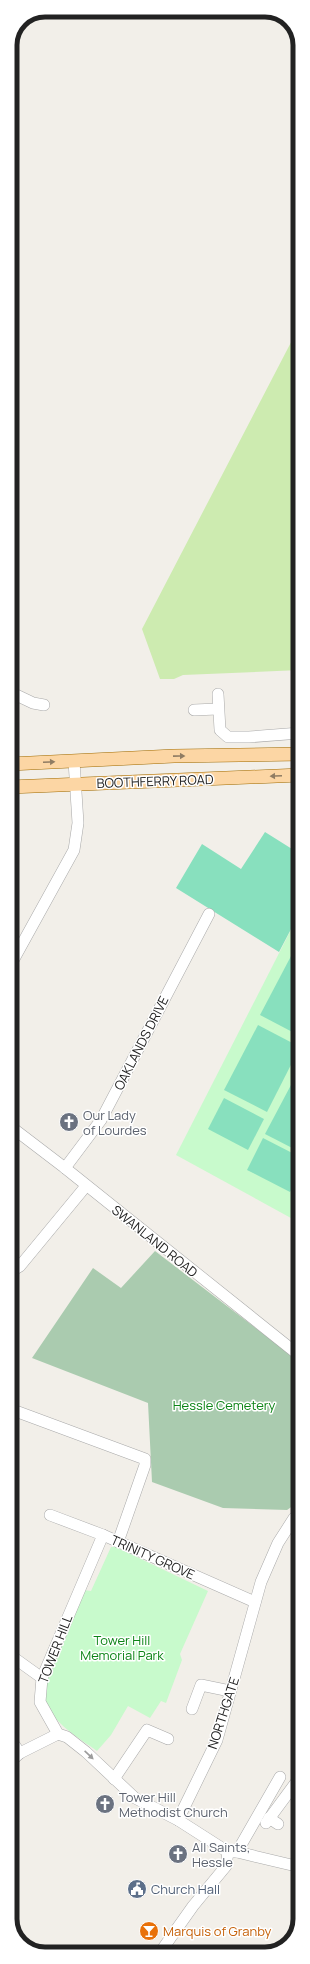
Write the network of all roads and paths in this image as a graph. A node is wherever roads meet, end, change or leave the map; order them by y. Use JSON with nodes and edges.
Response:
{"nodes":[{"id":1,"x":218,"y":694,"type":"dead end"},
{"id":2,"x":17,"y":695,"type":"edge"},
{"id":3,"x":44,"y":705,"type":"dead end"},
{"id":4,"x":217,"y":709,"type":"junction"},
{"id":5,"x":194,"y":710,"type":"dead end"},
{"id":6,"x":293,"y":734,"type":"edge"},
{"id":7,"x":293,"y":754,"type":"edge"},
{"id":8,"x":74,"y":761,"type":"junction"},
{"id":9,"x":17,"y":764,"type":"edge"},
{"id":10,"x":293,"y":775,"type":"edge"},
{"id":11,"x":76,"y":784,"type":"junction"},
{"id":12,"x":17,"y":787,"type":"edge"},
{"id":13,"x":209,"y":914,"type":"dead end"},
{"id":14,"x":17,"y":953,"type":"edge"},
{"id":15,"x":17,"y":1131,"type":"edge"},
{"id":16,"x":65,"y":1168,"type":"junction"},
{"id":17,"x":86,"y":1186,"type":"junction"},
{"id":18,"x":17,"y":1268,"type":"edge"},
{"id":19,"x":293,"y":1348,"type":"edge"},
{"id":20,"x":17,"y":1412,"type":"edge"},
{"id":21,"x":50,"y":1514,"type":"dead end"},
{"id":22,"x":293,"y":1520,"type":"edge"},
{"id":23,"x":103,"y":1535,"type":"junction"},
{"id":24,"x":118,"y":1542,"type":"junction"},
{"id":25,"x":255,"y":1602,"type":"junction"},
{"id":26,"x":17,"y":1660,"type":"edge"},
{"id":27,"x":42,"y":1678,"type":"junction"},
{"id":28,"x":230,"y":1691,"type":"junction"},
{"id":29,"x":192,"y":1709,"type":"dead end"},
{"id":30,"x":58,"y":1734,"type":"junction"},
{"id":31,"x":168,"y":1739,"type":"dead end"},
{"id":32,"x":17,"y":1749,"type":"edge"},
{"id":33,"x":20,"y":1753,"type":"junction"},
{"id":34,"x":17,"y":1756,"type":"edge"},
{"id":35,"x":280,"y":1777,"type":"dead end"},
{"id":36,"x":114,"y":1779,"type":"junction"},
{"id":37,"x":293,"y":1788,"type":"edge"},
{"id":38,"x":178,"y":1820,"type":"junction"},
{"id":39,"x":271,"y":1822,"type":"dead end"},
{"id":40,"x":233,"y":1852,"type":"junction"},
{"id":41,"x":293,"y":1865,"type":"edge"},
{"id":42,"x":165,"y":1947,"type":"edge"}],
"edges":[{"from":1,"to":4,"type":"street"},
{"from":2,"to":3,"type":"street"},
{"from":4,"to":5,"type":"street"},
{"from":4,"to":6,"type":"street"},
{"from":8,"to":7,"type":"main road","name":"BOOTHFERRY ROAD","one_way":true},
{"from":9,"to":8,"type":"main road","name":"BOOTHFERRY ROAD","one_way":true},
{"from":8,"to":11,"type":"street"},
{"from":10,"to":11,"type":"main road","name":"BOOTHFERRY ROAD","one_way":true},
{"from":11,"to":12,"type":"main road","name":"BOOTHFERRY ROAD"},
{"from":11,"to":14,"type":"street"},
{"from":13,"to":16,"type":"street","name":"OAKLANDS DRIVE"},
{"from":15,"to":16,"type":"street","name":"SWANLAND ROAD"},
{"from":16,"to":17,"type":"street","name":"SWANLAND ROAD"},
{"from":17,"to":18,"type":"street"},
{"from":17,"to":19,"type":"street","name":"SWANLAND ROAD"},
{"from":20,"to":24,"type":"street"},
{"from":21,"to":23,"type":"street","name":"TRINITY GROVE"},
{"from":22,"to":25,"type":"street","name":"NORTHGATE"},
{"from":23,"to":24,"type":"street","name":"TRINITY GROVE"},
{"from":23,"to":27,"type":"street","name":"TOWER HILL"},
{"from":24,"to":25,"type":"street","name":"TRINITY GROVE"},
{"from":25,"to":28,"type":"street","name":"NORTHGATE"},
{"from":26,"to":27,"type":"street"},
{"from":27,"to":30,"type":"street","name":"TOWER HILL"},
{"from":28,"to":29,"type":"street"},
{"from":28,"to":38,"type":"street","name":"NORTHGATE"},
{"from":30,"to":33,"type":"street"},
{"from":30,"to":36,"type":"street","one_way":true},
{"from":31,"to":36,"type":"street"},
{"from":32,"to":33,"type":"street"},
{"from":33,"to":34,"type":"street"},
{"from":35,"to":40,"type":"street"},
{"from":36,"to":38,"type":"street"},
{"from":37,"to":39,"type":"street"},
{"from":38,"to":40,"type":"street"},
{"from":40,"to":41,"type":"street"},
{"from":40,"to":42,"type":"street"}]}
